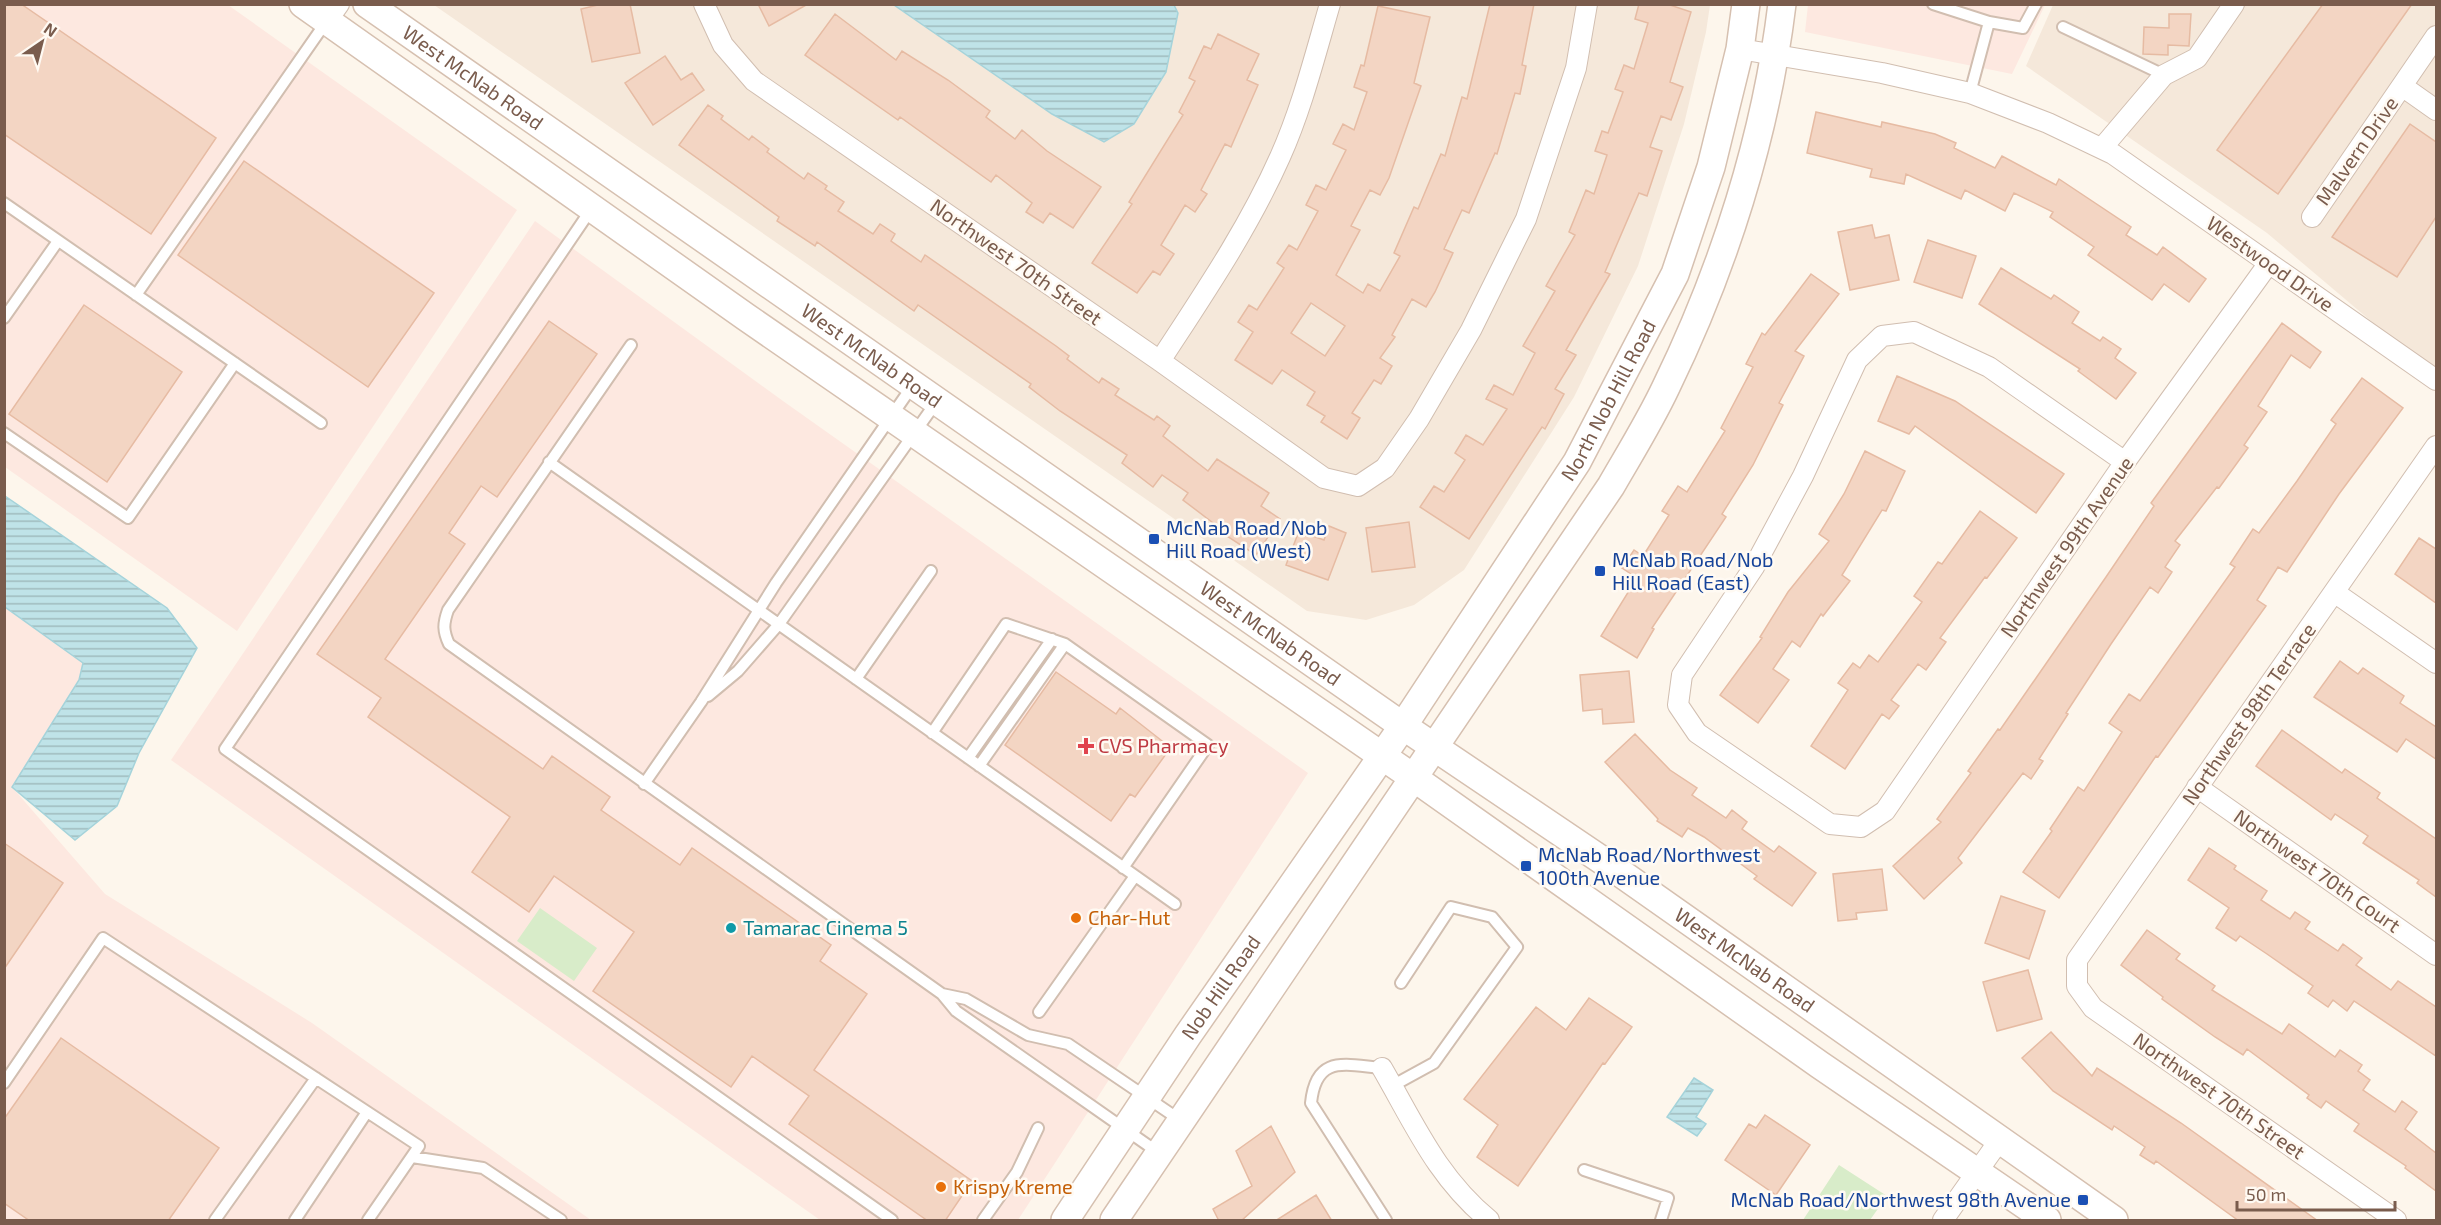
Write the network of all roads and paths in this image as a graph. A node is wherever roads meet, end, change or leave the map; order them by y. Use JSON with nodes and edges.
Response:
{"nodes":[{"id":1,"x":303,"y":4,"type":"edge"},
{"id":2,"x":367,"y":4,"type":"edge"},
{"id":3,"x":704,"y":4,"type":"edge"},
{"id":4,"x":1330,"y":4,"type":"edge"},
{"id":5,"x":1587,"y":4,"type":"edge"},
{"id":6,"x":1746,"y":4,"type":"edge"},
{"id":7,"x":1782,"y":4,"type":"edge"},
{"id":8,"x":1933,"y":4,"type":"edge"},
{"id":9,"x":2036,"y":4,"type":"edge"},
{"id":10,"x":2215,"y":4,"type":"edge"},
{"id":11,"x":2234,"y":4,"type":"edge"},
{"id":12,"x":333,"y":13,"type":"edge"},
{"id":13,"x":1989,"y":22,"type":"junction"},
{"id":14,"x":2063,"y":27,"type":"dead end"},
{"id":15,"x":2214,"y":33,"type":"junction"},
{"id":16,"x":2436,"y":36,"type":"edge"},
{"id":17,"x":1740,"y":49,"type":"junction"},
{"id":18,"x":1776,"y":54,"type":"junction"},
{"id":19,"x":2164,"y":75,"type":"junction"},
{"id":20,"x":2402,"y":86,"type":"junction"},
{"id":21,"x":1970,"y":93,"type":"junction"},
{"id":22,"x":2436,"y":110,"type":"edge"},
{"id":23,"x":2102,"y":148,"type":"junction"},
{"id":24,"x":4,"y":203,"type":"edge"},
{"id":25,"x":592,"y":208,"type":"junction"},
{"id":26,"x":2312,"y":217,"type":"dead end"},
{"id":27,"x":58,"y":241,"type":"junction"},
{"id":28,"x":2269,"y":263,"type":"junction"},
{"id":29,"x":136,"y":295,"type":"junction"},
{"id":30,"x":4,"y":318,"type":"edge"},
{"id":31,"x":631,"y":345,"type":"dead end"},
{"id":32,"x":1160,"y":361,"type":"junction"},
{"id":33,"x":235,"y":363,"type":"junction"},
{"id":34,"x":2436,"y":380,"type":"edge"},
{"id":35,"x":913,"y":385,"type":"junction"},
{"id":36,"x":937,"y":401,"type":"junction"},
{"id":37,"x":890,"y":417,"type":"junction"},
{"id":38,"x":321,"y":423,"type":"dead end"},
{"id":39,"x":4,"y":433,"type":"edge"},
{"id":40,"x":914,"y":434,"type":"junction"},
{"id":41,"x":2436,"y":446,"type":"edge"},
{"id":42,"x":549,"y":462,"type":"junction"},
{"id":43,"x":2125,"y":462,"type":"junction"},
{"id":44,"x":931,"y":571,"type":"dead end"},
{"id":45,"x":2334,"y":592,"type":"junction"},
{"id":46,"x":758,"y":610,"type":"junction"},
{"id":47,"x":779,"y":624,"type":"junction"},
{"id":48,"x":1052,"y":639,"type":"junction"},
{"id":49,"x":1065,"y":644,"type":"junction"},
{"id":50,"x":2436,"y":663,"type":"edge"},
{"id":51,"x":856,"y":679,"type":"junction"},
{"id":52,"x":701,"y":702,"type":"junction"},
{"id":53,"x":1403,"y":726,"type":"junction"},
{"id":54,"x":932,"y":733,"type":"junction"},
{"id":55,"x":1434,"y":747,"type":"junction"},
{"id":56,"x":1382,"y":756,"type":"junction"},
{"id":57,"x":968,"y":758,"type":"junction"},
{"id":58,"x":979,"y":766,"type":"junction"},
{"id":59,"x":1414,"y":778,"type":"junction"},
{"id":60,"x":644,"y":784,"type":"junction"},
{"id":61,"x":2198,"y":787,"type":"junction"},
{"id":62,"x":1123,"y":868,"type":"junction"},
{"id":63,"x":1135,"y":876,"type":"junction"},
{"id":64,"x":1175,"y":904,"type":"dead end"},
{"id":65,"x":2436,"y":955,"type":"edge"},
{"id":66,"x":1401,"y":983,"type":"dead end"},
{"id":67,"x":2076,"y":986,"type":"joint"},
{"id":68,"x":942,"y":994,"type":"junction"},
{"id":69,"x":1039,"y":1012,"type":"dead end"},
{"id":70,"x":1382,"y":1068,"type":"joint"},
{"id":71,"x":316,"y":1078,"type":"junction"},
{"id":72,"x":4,"y":1083,"type":"edge"},
{"id":73,"x":1392,"y":1086,"type":"junction"},
{"id":74,"x":1147,"y":1096,"type":"junction"},
{"id":75,"x":367,"y":1112,"type":"junction"},
{"id":76,"x":1180,"y":1121,"type":"junction"},
{"id":77,"x":1038,"y":1128,"type":"dead end"},
{"id":78,"x":1126,"y":1129,"type":"junction"},
{"id":79,"x":1999,"y":1141,"type":"junction"},
{"id":80,"x":1159,"y":1153,"type":"junction"},
{"id":81,"x":412,"y":1157,"type":"junction"},
{"id":82,"x":1584,"y":1170,"type":"dead end"},
{"id":83,"x":1978,"y":1172,"type":"junction"},
{"id":84,"x":371,"y":1217,"type":"edge"},
{"id":85,"x":215,"y":1221,"type":"edge"},
{"id":86,"x":295,"y":1221,"type":"edge"},
{"id":87,"x":382,"y":1221,"type":"edge"},
{"id":88,"x":561,"y":1221,"type":"edge"},
{"id":89,"x":892,"y":1221,"type":"edge"},
{"id":90,"x":983,"y":1221,"type":"edge"},
{"id":91,"x":1065,"y":1221,"type":"edge"},
{"id":92,"x":1114,"y":1221,"type":"edge"},
{"id":93,"x":1386,"y":1221,"type":"edge"},
{"id":94,"x":1489,"y":1221,"type":"edge"},
{"id":95,"x":1661,"y":1221,"type":"edge"},
{"id":96,"x":1942,"y":1221,"type":"edge"},
{"id":97,"x":2047,"y":1221,"type":"edge"},
{"id":98,"x":2114,"y":1221,"type":"edge"},
{"id":99,"x":2396,"y":1221,"type":"edge"}],
"edges":[{"from":1,"to":12,"type":"main road","name":"West McNab Road"},
{"from":2,"to":35,"type":"main road","name":"West McNab Road"},
{"from":3,"to":32,"type":"street","name":"Northwest 70th Street"},
{"from":4,"to":32,"type":"street"},
{"from":5,"to":32,"type":"street","name":"Northwest 70th Street"},
{"from":6,"to":17,"type":"main road","name":"North Nob Hill Road"},
{"from":7,"to":18,"type":"main road","name":"North Nob Hill Road"},
{"from":8,"to":13,"type":"lane"},
{"from":9,"to":13,"type":"lane"},
{"from":10,"to":15,"type":"street"},
{"from":11,"to":15,"type":"street"},
{"from":12,"to":25,"type":"main road","name":"West McNab Road"},
{"from":12,"to":29,"type":"lane"},
{"from":13,"to":21,"type":"lane"},
{"from":14,"to":19,"type":"lane"},
{"from":15,"to":19,"type":"street"},
{"from":16,"to":20,"type":"street","name":"Malvern Drive"},
{"from":17,"to":18,"type":"street","name":"Westwood Drive"},
{"from":17,"to":53,"type":"main road","name":"North Nob Hill Road"},
{"from":18,"to":21,"type":"street","name":"Westwood Drive"},
{"from":18,"to":55,"type":"main road","name":"North Nob Hill Road"},
{"from":19,"to":23,"type":"street"},
{"from":20,"to":22,"type":"street","name":"Malvern Drive"},
{"from":20,"to":26,"type":"street","name":"Malvern Drive"},
{"from":21,"to":23,"type":"street","name":"Westwood Drive"},
{"from":23,"to":28,"type":"street","name":"Westwood Drive"},
{"from":24,"to":27,"type":"lane"},
{"from":25,"to":37,"type":"main road","name":"West McNab Road"},
{"from":25,"to":89,"type":"lane"},
{"from":27,"to":29,"type":"lane"},
{"from":27,"to":30,"type":"lane"},
{"from":28,"to":34,"type":"street","name":"Westwood Drive"},
{"from":28,"to":43,"type":"street","name":"Northwest 99th Avenue"},
{"from":29,"to":33,"type":"lane"},
{"from":31,"to":42,"type":"lane"},
{"from":33,"to":38,"type":"lane"},
{"from":33,"to":39,"type":"lane"},
{"from":35,"to":36,"type":"main road","name":"West McNab Road"},
{"from":35,"to":37,"type":"lane"},
{"from":36,"to":40,"type":"lane"},
{"from":36,"to":53,"type":"main road","name":"West McNab Road"},
{"from":37,"to":40,"type":"main road","name":"West McNab Road"},
{"from":37,"to":46,"type":"lane"},
{"from":40,"to":47,"type":"lane"},
{"from":40,"to":56,"type":"main road","name":"West McNab Road"},
{"from":41,"to":45,"type":"street","name":"Northwest 98th Terrace"},
{"from":42,"to":46,"type":"lane"},
{"from":42,"to":60,"type":"lane"},
{"from":43,"to":43,"type":"street","name":"Northwest 99th Avenue"},
{"from":44,"to":51,"type":"lane"},
{"from":45,"to":50,"type":"street"},
{"from":45,"to":61,"type":"street","name":"Northwest 98th Terrace"},
{"from":46,"to":47,"type":"lane"},
{"from":46,"to":52,"type":"lane"},
{"from":47,"to":51,"type":"lane"},
{"from":47,"to":52,"type":"lane"},
{"from":48,"to":49,"type":"lane"},
{"from":48,"to":54,"type":"lane"},
{"from":48,"to":57,"type":"lane"},
{"from":49,"to":58,"type":"lane"},
{"from":49,"to":62,"type":"lane"},
{"from":51,"to":54,"type":"lane"},
{"from":52,"to":60,"type":"lane"},
{"from":53,"to":55,"type":"main road","name":"West McNab Road"},
{"from":53,"to":56,"type":"main road","name":"North Nob Hill Road"},
{"from":54,"to":57,"type":"lane"},
{"from":55,"to":59,"type":"main road","name":"North Nob Hill Road"},
{"from":55,"to":79,"type":"main road","name":"West McNab Road"},
{"from":56,"to":59,"type":"main road","name":"West McNab Road"},
{"from":56,"to":74,"type":"main road","name":"Nob Hill Road"},
{"from":57,"to":58,"type":"lane"},
{"from":58,"to":62,"type":"lane"},
{"from":59,"to":76,"type":"main road","name":"Nob Hill Road"},
{"from":59,"to":83,"type":"main road","name":"West McNab Road"},
{"from":60,"to":68,"type":"lane"},
{"from":61,"to":65,"type":"street","name":"Northwest 70th Court"},
{"from":61,"to":67,"type":"street","name":"Northwest 98th Terrace"},
{"from":62,"to":63,"type":"lane"},
{"from":63,"to":64,"type":"lane"},
{"from":63,"to":69,"type":"lane"},
{"from":66,"to":73,"type":"lane"},
{"from":67,"to":99,"type":"street","name":"Northwest 70th Street"},
{"from":68,"to":74,"type":"lane"},
{"from":68,"to":78,"type":"lane"},
{"from":70,"to":73,"type":"street"},
{"from":70,"to":93,"type":"lane"},
{"from":71,"to":72,"type":"lane"},
{"from":71,"to":75,"type":"lane"},
{"from":71,"to":85,"type":"lane"},
{"from":73,"to":94,"type":"street"},
{"from":74,"to":76,"type":"lane"},
{"from":74,"to":78,"type":"main road","name":"Nob Hill Road"},
{"from":75,"to":81,"type":"lane"},
{"from":75,"to":86,"type":"lane"},
{"from":76,"to":80,"type":"main road","name":"Nob Hill Road"},
{"from":77,"to":90,"type":"lane"},
{"from":78,"to":80,"type":"lane"},
{"from":78,"to":91,"type":"main road","name":"Nob Hill Road"},
{"from":79,"to":83,"type":"street"},
{"from":79,"to":98,"type":"main road","name":"West McNab Road"},
{"from":80,"to":92,"type":"main road","name":"Nob Hill Road"},
{"from":81,"to":84,"type":"lane"},
{"from":81,"to":88,"type":"lane"},
{"from":82,"to":95,"type":"lane"},
{"from":83,"to":96,"type":"street"},
{"from":83,"to":97,"type":"main road","name":"West McNab Road"},
{"from":84,"to":87,"type":"lane"}]}
